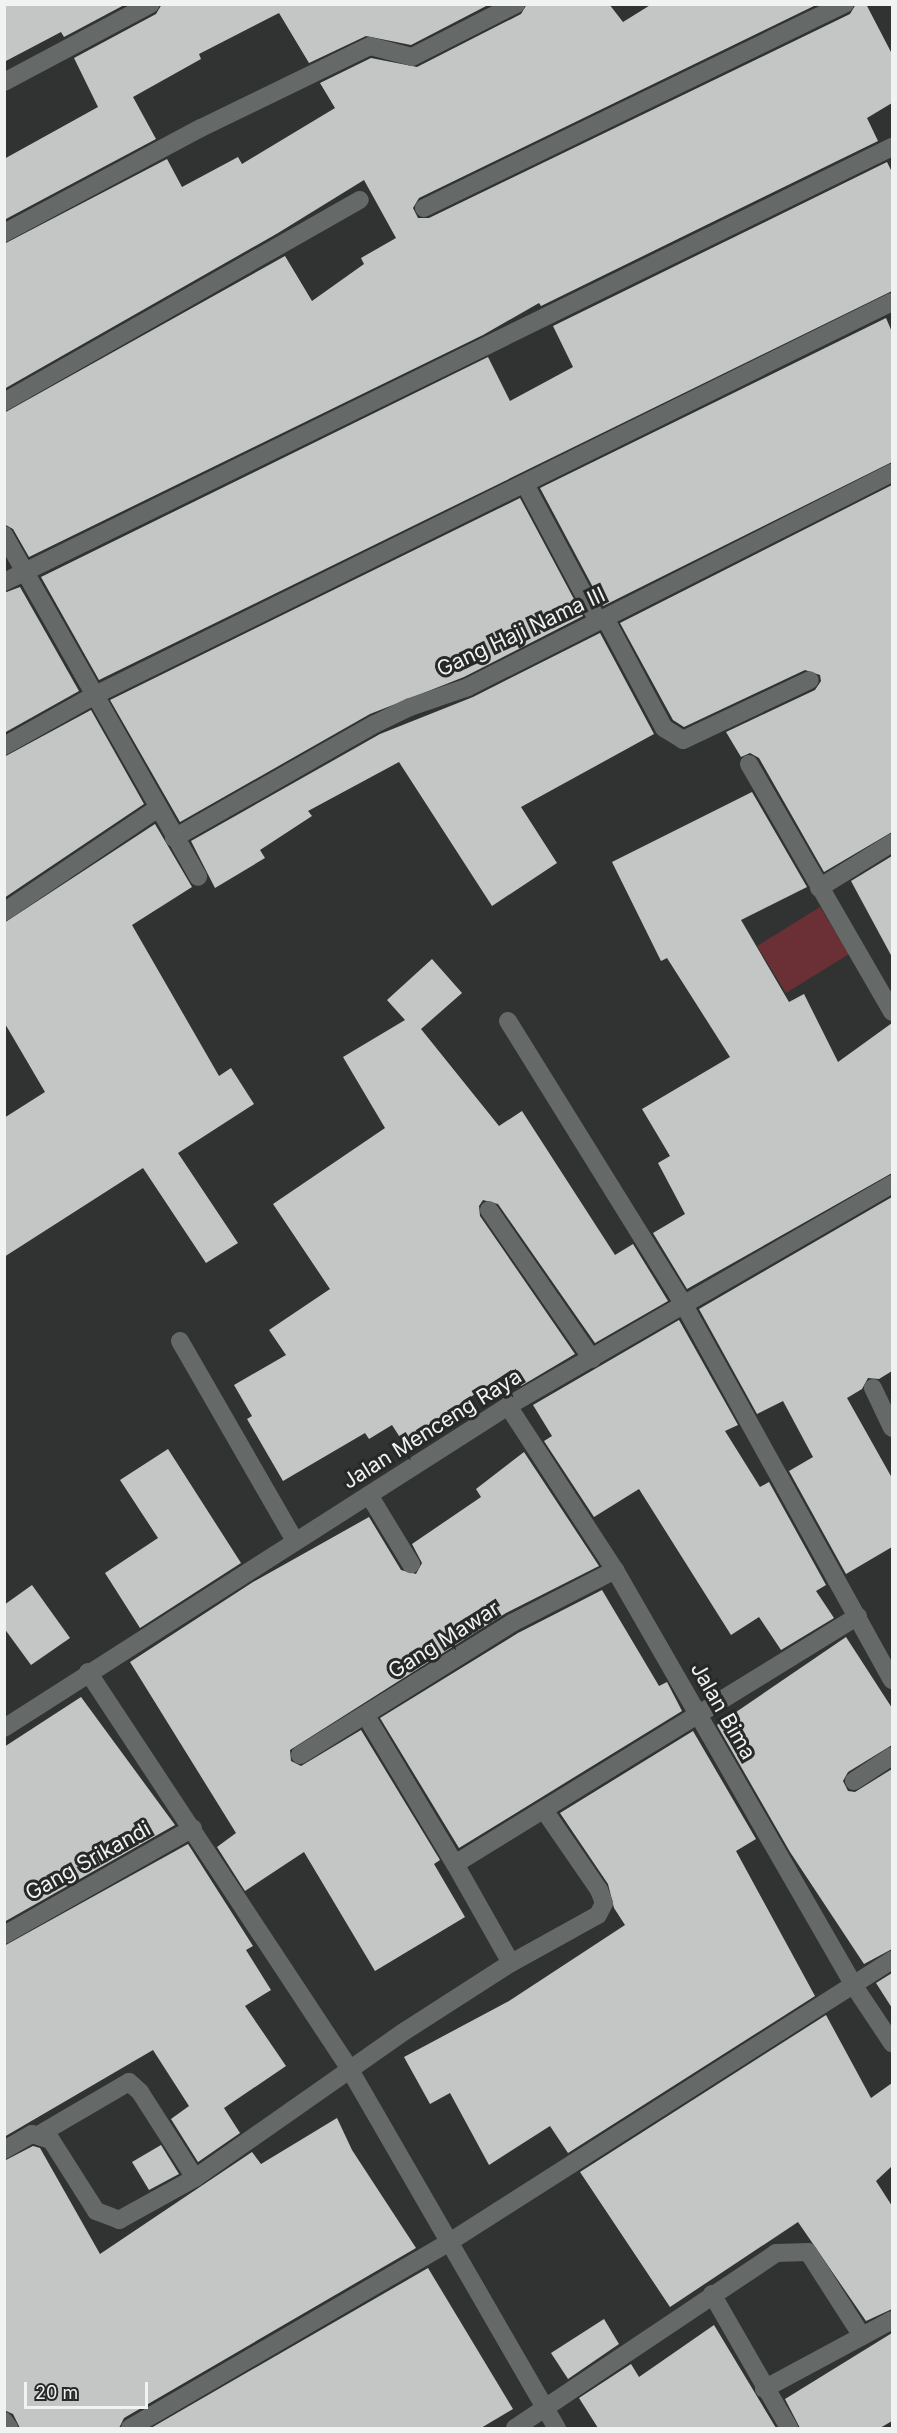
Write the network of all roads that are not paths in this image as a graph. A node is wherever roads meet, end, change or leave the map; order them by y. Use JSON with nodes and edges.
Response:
{"nodes":[{"id":1,"x":151,"y":4,"type":"edge"},
{"id":2,"x":516,"y":4,"type":"edge"},
{"id":3,"x":845,"y":4,"type":"edge"},
{"id":4,"x":4,"y":82,"type":"edge"},
{"id":5,"x":892,"y":147,"type":"edge"},
{"id":6,"x":360,"y":200,"type":"dead end"},
{"id":7,"x":424,"y":208,"type":"dead end"},
{"id":8,"x":4,"y":233,"type":"edge"},
{"id":9,"x":892,"y":302,"type":"edge"},
{"id":10,"x":4,"y":402,"type":"edge"},
{"id":11,"x":892,"y":473,"type":"edge"},
{"id":12,"x":525,"y":486,"type":"junction"},
{"id":13,"x":4,"y":535,"type":"edge"},
{"id":14,"x":25,"y":570,"type":"junction"},
{"id":15,"x":4,"y":582,"type":"edge"},
{"id":16,"x":602,"y":619,"type":"junction"},
{"id":17,"x":810,"y":680,"type":"dead end"},
{"id":18,"x":93,"y":696,"type":"junction"},
{"id":19,"x":4,"y":746,"type":"edge"},
{"id":20,"x":749,"y":764,"type":"dead end"},
{"id":21,"x":158,"y":808,"type":"junction"},
{"id":22,"x":174,"y":838,"type":"junction"},
{"id":23,"x":892,"y":843,"type":"edge"},
{"id":24,"x":198,"y":877,"type":"dead end"},
{"id":25,"x":819,"y":888,"type":"junction"},
{"id":26,"x":4,"y":912,"type":"edge"},
{"id":27,"x":892,"y":1012,"type":"edge"},
{"id":28,"x":508,"y":1021,"type":"dead end"},
{"id":29,"x":892,"y":1184,"type":"edge"},
{"id":30,"x":489,"y":1210,"type":"dead end"},
{"id":31,"x":684,"y":1305,"type":"junction"},
{"id":32,"x":180,"y":1341,"type":"dead end"},
{"id":33,"x":592,"y":1359,"type":"junction"},
{"id":34,"x":873,"y":1388,"type":"dead end"},
{"id":35,"x":508,"y":1406,"type":"junction"},
{"id":36,"x":892,"y":1428,"type":"edge"},
{"id":37,"x":369,"y":1495,"type":"junction"},
{"id":38,"x":295,"y":1541,"type":"junction"},
{"id":39,"x":411,"y":1564,"type":"dead end"},
{"id":40,"x":615,"y":1570,"type":"junction"},
{"id":41,"x":858,"y":1616,"type":"junction"},
{"id":42,"x":886,"y":1652,"type":"edge"},
{"id":43,"x":88,"y":1672,"type":"junction"},
{"id":44,"x":892,"y":1680,"type":"edge"},
{"id":45,"x":699,"y":1715,"type":"junction"},
{"id":46,"x":366,"y":1716,"type":"junction"},
{"id":47,"x":4,"y":1728,"type":"edge"},
{"id":48,"x":300,"y":1755,"type":"dead end"},
{"id":49,"x":892,"y":1756,"type":"edge"},
{"id":50,"x":854,"y":1781,"type":"dead end"},
{"id":51,"x":544,"y":1810,"type":"junction"},
{"id":52,"x":193,"y":1828,"type":"junction"},
{"id":53,"x":455,"y":1864,"type":"junction"},
{"id":54,"x":4,"y":1935,"type":"edge"},
{"id":55,"x":892,"y":1960,"type":"edge"},
{"id":56,"x":511,"y":1963,"type":"junction"},
{"id":57,"x":854,"y":1986,"type":"junction"},
{"id":58,"x":892,"y":2043,"type":"edge"},
{"id":59,"x":350,"y":2070,"type":"junction"},
{"id":60,"x":40,"y":2134,"type":"junction"},
{"id":61,"x":4,"y":2150,"type":"edge"},
{"id":62,"x":195,"y":2178,"type":"junction"},
{"id":63,"x":451,"y":2241,"type":"junction"},
{"id":64,"x":712,"y":2294,"type":"junction"},
{"id":65,"x":892,"y":2320,"type":"edge"},
{"id":66,"x":862,"y":2336,"type":"junction"},
{"id":67,"x":764,"y":2389,"type":"junction"},
{"id":68,"x":546,"y":2409,"type":"junction"},
{"id":69,"x":4,"y":2421,"type":"edge"},
{"id":70,"x":9,"y":2428,"type":"edge"},
{"id":71,"x":130,"y":2428,"type":"edge"},
{"id":72,"x":515,"y":2428,"type":"edge"},
{"id":73,"x":557,"y":2428,"type":"edge"},
{"id":74,"x":789,"y":2428,"type":"edge"}],
"edges":[{"from":1,"to":4,"type":"street"},
{"from":2,"to":8,"type":"street"},
{"from":3,"to":7,"type":"street"},
{"from":5,"to":14,"type":"street"},
{"from":6,"to":10,"type":"street"},
{"from":9,"to":12,"type":"street"},
{"from":11,"to":16,"type":"street","name":"Gang Haji Nama III"},
{"from":12,"to":16,"type":"street"},
{"from":12,"to":18,"type":"street"},
{"from":13,"to":14,"type":"street"},
{"from":14,"to":15,"type":"street"},
{"from":14,"to":18,"type":"street"},
{"from":16,"to":17,"type":"street"},
{"from":16,"to":22,"type":"street","name":"Gang Haji Nama III"},
{"from":18,"to":19,"type":"street"},
{"from":18,"to":21,"type":"street"},
{"from":20,"to":25,"type":"street"},
{"from":21,"to":22,"type":"street"},
{"from":21,"to":26,"type":"street"},
{"from":22,"to":24,"type":"street"},
{"from":23,"to":25,"type":"street"},
{"from":25,"to":27,"type":"street"},
{"from":28,"to":31,"type":"street"},
{"from":29,"to":31,"type":"street","name":"Jalan Menceng Raya"},
{"from":30,"to":33,"type":"street"},
{"from":31,"to":33,"type":"street","name":"Jalan Menceng Raya"},
{"from":31,"to":41,"type":"street"},
{"from":32,"to":38,"type":"street"},
{"from":33,"to":35,"type":"street","name":"Jalan Menceng Raya"},
{"from":34,"to":36,"type":"street"},
{"from":35,"to":37,"type":"street","name":"Jalan Menceng Raya"},
{"from":35,"to":40,"type":"street","name":"Jalan Bima"},
{"from":37,"to":38,"type":"street","name":"Jalan Menceng Raya"},
{"from":37,"to":39,"type":"street"},
{"from":38,"to":43,"type":"street","name":"Jalan Menceng Raya"},
{"from":40,"to":45,"type":"street","name":"Jalan Bima"},
{"from":40,"to":46,"type":"street","name":"Gang Mawar"},
{"from":41,"to":42,"type":"street"},
{"from":41,"to":45,"type":"street"},
{"from":42,"to":44,"type":"street"},
{"from":43,"to":47,"type":"street","name":"Jalan Menceng Raya"},
{"from":43,"to":52,"type":"street"},
{"from":45,"to":51,"type":"street"},
{"from":45,"to":57,"type":"street","name":"Jalan Bima"},
{"from":46,"to":48,"type":"street","name":"Gang Mawar"},
{"from":46,"to":53,"type":"street"},
{"from":49,"to":50,"type":"street"},
{"from":51,"to":53,"type":"street"},
{"from":51,"to":56,"type":"street"},
{"from":52,"to":54,"type":"street","name":"Gang Srikandi"},
{"from":52,"to":59,"type":"street"},
{"from":53,"to":56,"type":"street"},
{"from":55,"to":57,"type":"street"},
{"from":56,"to":59,"type":"street"},
{"from":57,"to":58,"type":"street","name":"Jalan Bima"},
{"from":57,"to":63,"type":"street"},
{"from":59,"to":62,"type":"street"},
{"from":59,"to":63,"type":"street"},
{"from":60,"to":61,"type":"street"},
{"from":60,"to":62,"type":"street"},
{"from":60,"to":62,"type":"street"},
{"from":63,"to":68,"type":"street"},
{"from":63,"to":71,"type":"street"},
{"from":64,"to":66,"type":"street"},
{"from":64,"to":67,"type":"street"},
{"from":64,"to":68,"type":"street"},
{"from":65,"to":66,"type":"street"},
{"from":66,"to":67,"type":"street"},
{"from":67,"to":74,"type":"street"},
{"from":68,"to":72,"type":"street"},
{"from":68,"to":73,"type":"street"},
{"from":69,"to":70,"type":"street"}]}
